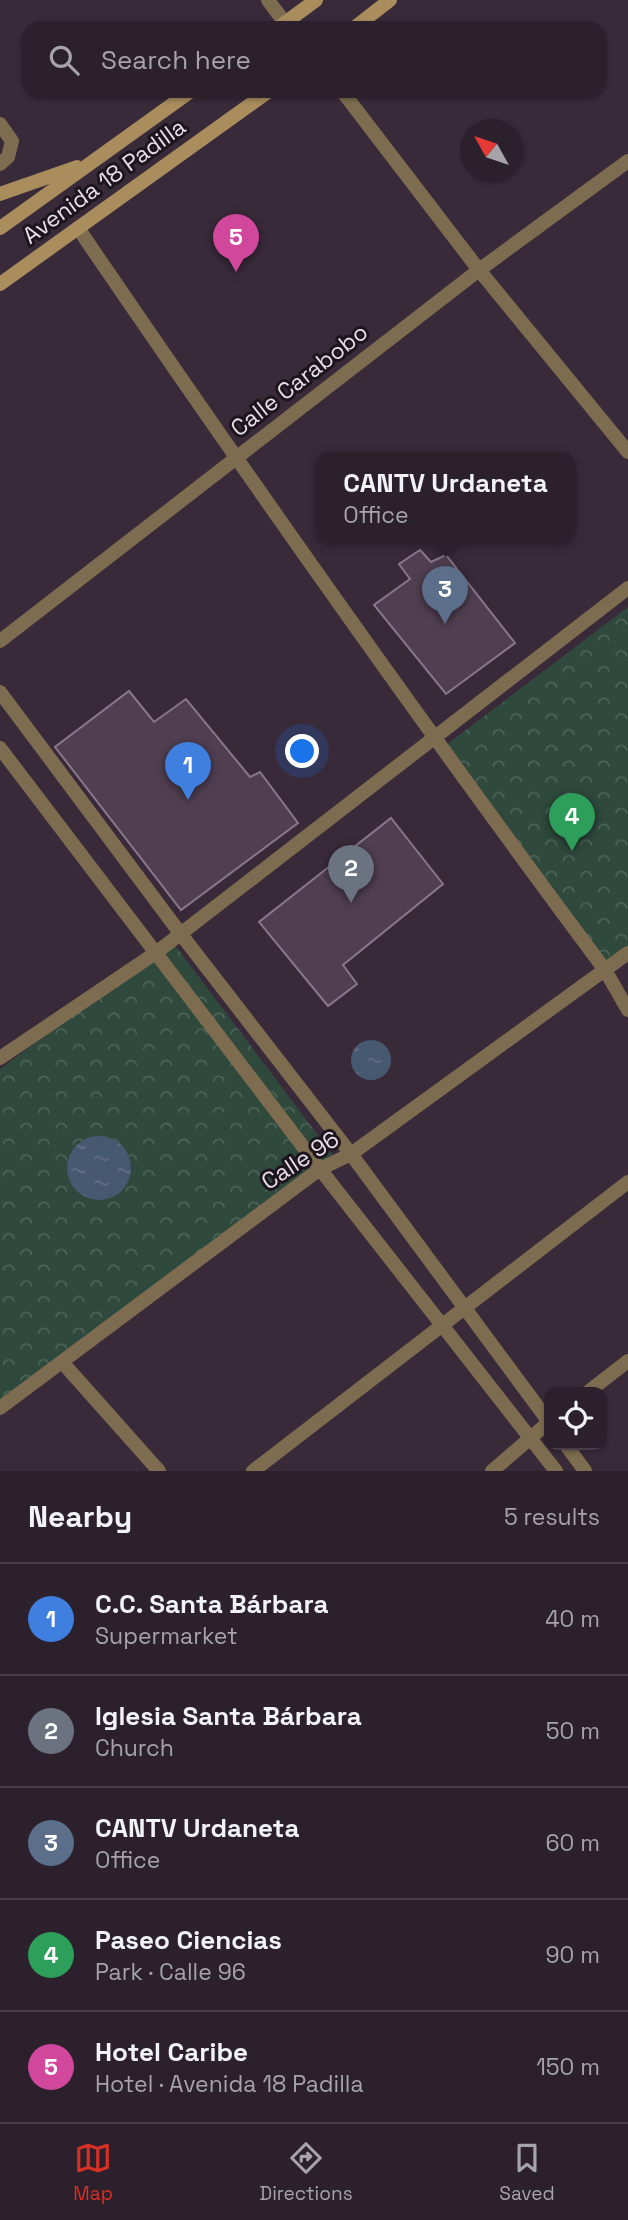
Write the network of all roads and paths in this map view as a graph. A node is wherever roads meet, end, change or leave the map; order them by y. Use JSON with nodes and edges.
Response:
{"nodes":[{"id":1,"x":268,"y":0,"type":"edge"},
{"id":2,"x":316,"y":0,"type":"edge"},
{"id":3,"x":390,"y":0,"type":"edge"},
{"id":4,"x":279,"y":21,"type":"edge"},
{"id":5,"x":287,"y":21,"type":"edge"},
{"id":6,"x":363,"y":21,"type":"edge"},
{"id":7,"x":181,"y":98,"type":"edge"},
{"id":8,"x":259,"y":98,"type":"edge"},
{"id":9,"x":347,"y":98,"type":"edge"},
{"id":10,"x":0,"y":124,"type":"edge"},
{"id":11,"x":4,"y":160,"type":"edge"},
{"id":12,"x":95,"y":161,"type":"junction"},
{"id":13,"x":628,"y":161,"type":"edge"},
{"id":14,"x":0,"y":194,"type":"edge"},
{"id":15,"x":0,"y":228,"type":"edge"},
{"id":16,"x":78,"y":228,"type":"junction"},
{"id":17,"x":479,"y":270,"type":"junction"},
{"id":18,"x":0,"y":285,"type":"edge"},
{"id":19,"x":628,"y":452,"type":"edge"},
{"id":20,"x":235,"y":458,"type":"junction"},
{"id":21,"x":628,"y":588,"type":"edge"},
{"id":22,"x":0,"y":640,"type":"edge"},
{"id":23,"x":0,"y":692,"type":"edge"},
{"id":24,"x":433,"y":738,"type":"junction"},
{"id":25,"x":0,"y":748,"type":"edge"},
{"id":26,"x":180,"y":933,"type":"junction"},
{"id":27,"x":157,"y":952,"type":"junction"},
{"id":28,"x":628,"y":953,"type":"edge"},
{"id":29,"x":605,"y":970,"type":"junction"},
{"id":30,"x":628,"y":1010,"type":"edge"},
{"id":31,"x":0,"y":1058,"type":"edge"},
{"id":32,"x":351,"y":1154,"type":"junction"},
{"id":33,"x":320,"y":1169,"type":"junction"},
{"id":34,"x":628,"y":1182,"type":"edge"},
{"id":35,"x":465,"y":1310,"type":"junction"},
{"id":36,"x":442,"y":1327,"type":"junction"},
{"id":37,"x":62,"y":1362,"type":"junction"},
{"id":38,"x":628,"y":1362,"type":"edge"},
{"id":39,"x":595,"y":1387,"type":"edge"},
{"id":40,"x":0,"y":1408,"type":"edge"},
{"id":41,"x":544,"y":1415,"type":"edge"},
{"id":42,"x":544,"y":1426,"type":"edge"},
{"id":43,"x":530,"y":1436,"type":"junction"},
{"id":44,"x":570,"y":1450,"type":"edge"},
{"id":45,"x":159,"y":1471,"type":"edge"},
{"id":46,"x":253,"y":1471,"type":"edge"},
{"id":47,"x":492,"y":1471,"type":"edge"},
{"id":48,"x":556,"y":1471,"type":"edge"},
{"id":49,"x":585,"y":1471,"type":"edge"}],
"edges":[{"from":1,"to":4,"type":"street"},
{"from":2,"to":5,"type":"street"},
{"from":3,"to":6,"type":"street"},
{"from":7,"to":12,"type":"street","name":"Avenida 18 Padilla"},
{"from":8,"to":16,"type":"street","name":"Avenida 18 Padilla"},
{"from":9,"to":17,"type":"street"},
{"from":10,"to":11,"type":"street"},
{"from":12,"to":14,"type":"street"},
{"from":12,"to":15,"type":"street","name":"Avenida 18 Padilla"},
{"from":13,"to":17,"type":"street","name":"Calle Carabobo"},
{"from":16,"to":18,"type":"street","name":"Avenida 18 Padilla"},
{"from":16,"to":20,"type":"street"},
{"from":17,"to":19,"type":"street"},
{"from":17,"to":20,"type":"street","name":"Calle Carabobo"},
{"from":20,"to":22,"type":"street","name":"Calle Carabobo"},
{"from":20,"to":24,"type":"street"},
{"from":21,"to":24,"type":"street"},
{"from":23,"to":26,"type":"street"},
{"from":24,"to":26,"type":"street"},
{"from":24,"to":29,"type":"street"},
{"from":25,"to":27,"type":"street"},
{"from":26,"to":27,"type":"street"},
{"from":26,"to":32,"type":"street"},
{"from":27,"to":31,"type":"street"},
{"from":27,"to":33,"type":"street"},
{"from":28,"to":29,"type":"street","name":"Calle 96"},
{"from":29,"to":30,"type":"street"},
{"from":29,"to":32,"type":"street","name":"Calle 96"},
{"from":32,"to":33,"type":"street","name":"Calle 96"},
{"from":32,"to":35,"type":"street"},
{"from":33,"to":36,"type":"street"},
{"from":33,"to":37,"type":"street","name":"Calle 96"},
{"from":34,"to":35,"type":"street"},
{"from":35,"to":36,"type":"street"},
{"from":35,"to":41,"type":"street"},
{"from":36,"to":43,"type":"street"},
{"from":36,"to":46,"type":"street"},
{"from":37,"to":40,"type":"street","name":"Calle 96"},
{"from":37,"to":45,"type":"street"},
{"from":38,"to":39,"type":"street"},
{"from":42,"to":43,"type":"street"},
{"from":43,"to":47,"type":"street"},
{"from":43,"to":48,"type":"street"},
{"from":44,"to":49,"type":"street"}]}
